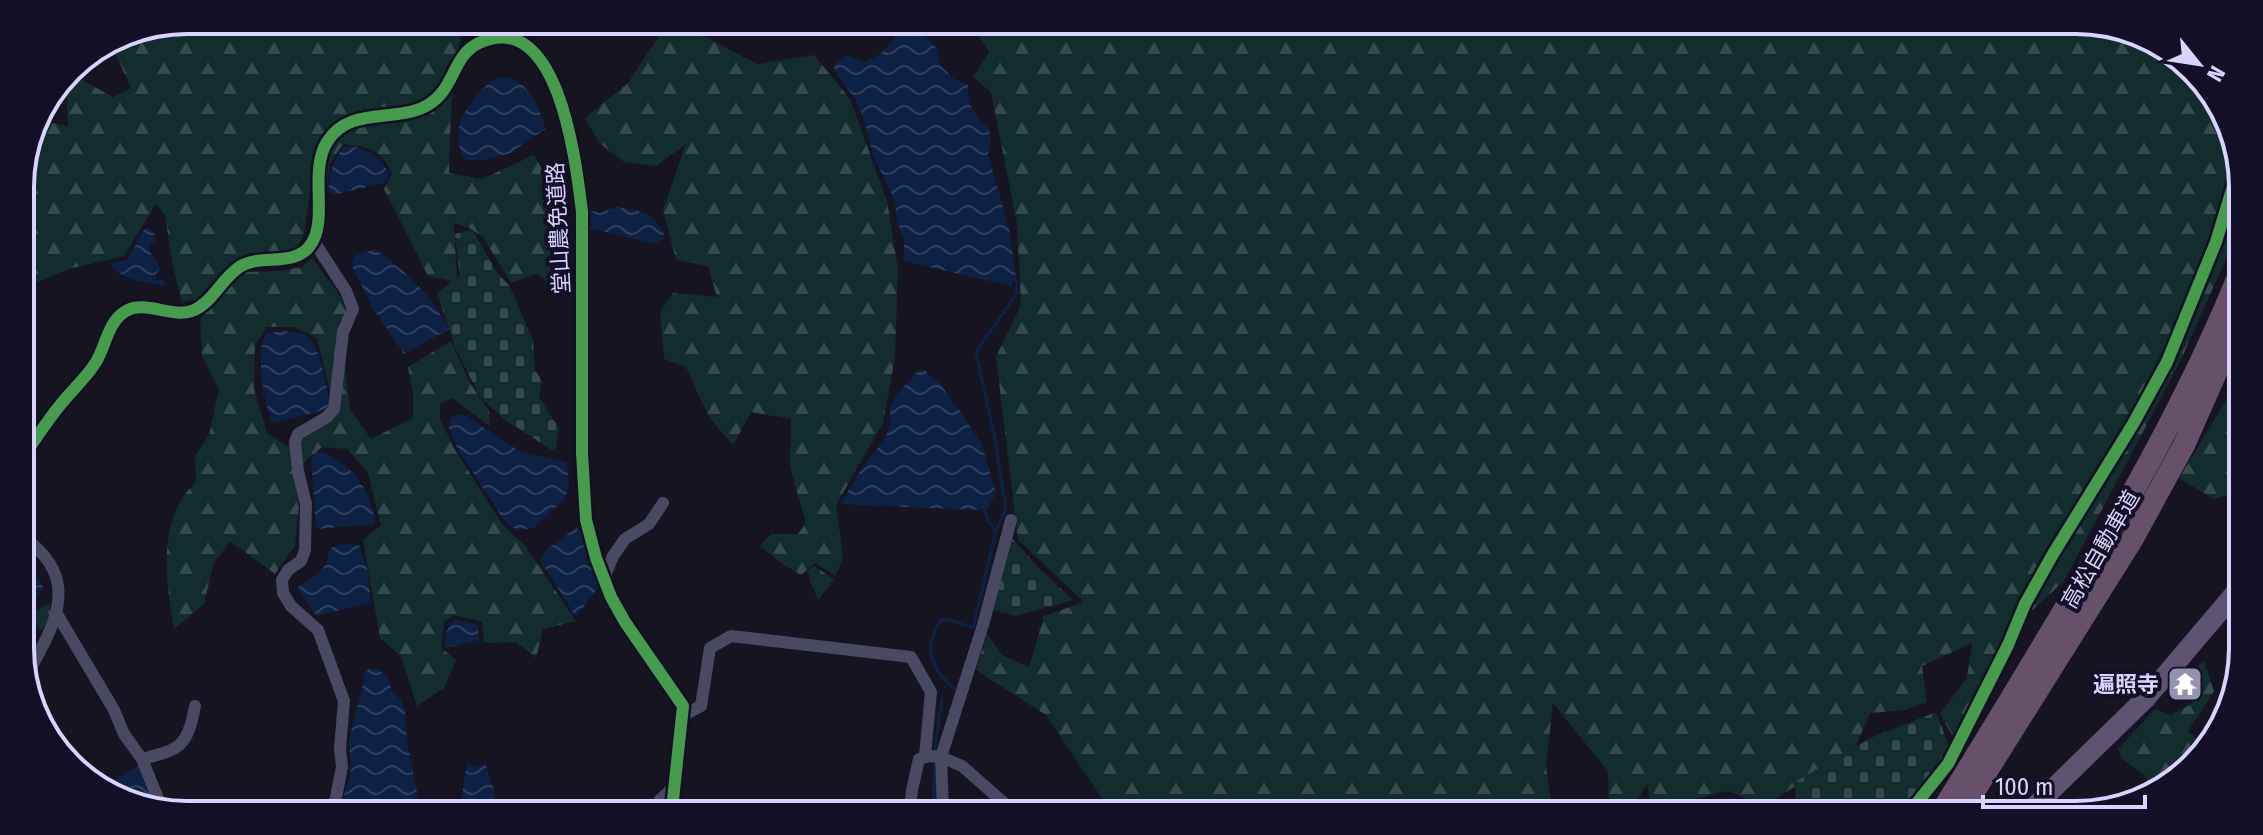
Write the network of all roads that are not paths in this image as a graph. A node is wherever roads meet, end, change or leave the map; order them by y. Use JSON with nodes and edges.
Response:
{"nodes":[{"id":1,"x":2229,"y":199,"type":"edge"},
{"id":2,"x":313,"y":240,"type":"junction"},
{"id":3,"x":2229,"y":300,"type":"edge"},
{"id":4,"x":2229,"y":344,"type":"edge"},
{"id":5,"x":34,"y":441,"type":"edge"},
{"id":6,"x":663,"y":503,"type":"dead end"},
{"id":7,"x":1011,"y":520,"type":"dead end"},
{"id":8,"x":34,"y":546,"type":"edge"},
{"id":9,"x":604,"y":578,"type":"junction"},
{"id":10,"x":2229,"y":600,"type":"edge"},
{"id":11,"x":57,"y":614,"type":"junction"},
{"id":12,"x":34,"y":660,"type":"edge"},
{"id":13,"x":195,"y":706,"type":"dead end"},
{"id":14,"x":683,"y":711,"type":"junction"},
{"id":15,"x":933,"y":757,"type":"junction"},
{"id":16,"x":142,"y":759,"type":"junction"},
{"id":17,"x":674,"y":787,"type":"junction"},
{"id":18,"x":158,"y":798,"type":"edge"},
{"id":19,"x":335,"y":801,"type":"edge"},
{"id":20,"x":660,"y":801,"type":"edge"},
{"id":21,"x":673,"y":801,"type":"edge"},
{"id":22,"x":912,"y":801,"type":"edge"},
{"id":23,"x":941,"y":801,"type":"edge"},
{"id":24,"x":1002,"y":801,"type":"edge"},
{"id":25,"x":1918,"y":801,"type":"edge"},
{"id":26,"x":1948,"y":801,"type":"edge"},
{"id":27,"x":1969,"y":801,"type":"edge"},
{"id":28,"x":2040,"y":801,"type":"edge"}],
"edges":[{"from":1,"to":25,"type":"street"},
{"from":2,"to":5,"type":"street"},
{"from":2,"to":9,"type":"street","name":"堂山農免道路"},
{"from":2,"to":19,"type":"street"},
{"from":3,"to":26,"type":"highway","name":"高松自動車道"},
{"from":4,"to":27,"type":"highway","name":"高松自動車道"},
{"from":6,"to":9,"type":"street"},
{"from":7,"to":15,"type":"street"},
{"from":8,"to":11,"type":"street"},
{"from":9,"to":14,"type":"street","name":"堂山農免道路"},
{"from":10,"to":28,"type":"main road"},
{"from":11,"to":12,"type":"street"},
{"from":11,"to":16,"type":"street"},
{"from":13,"to":16,"type":"street"},
{"from":14,"to":15,"type":"street"},
{"from":14,"to":17,"type":"street"},
{"from":15,"to":22,"type":"street"},
{"from":15,"to":23,"type":"street"},
{"from":15,"to":24,"type":"street"},
{"from":16,"to":18,"type":"street"},
{"from":17,"to":20,"type":"street"},
{"from":17,"to":21,"type":"street"}]}
